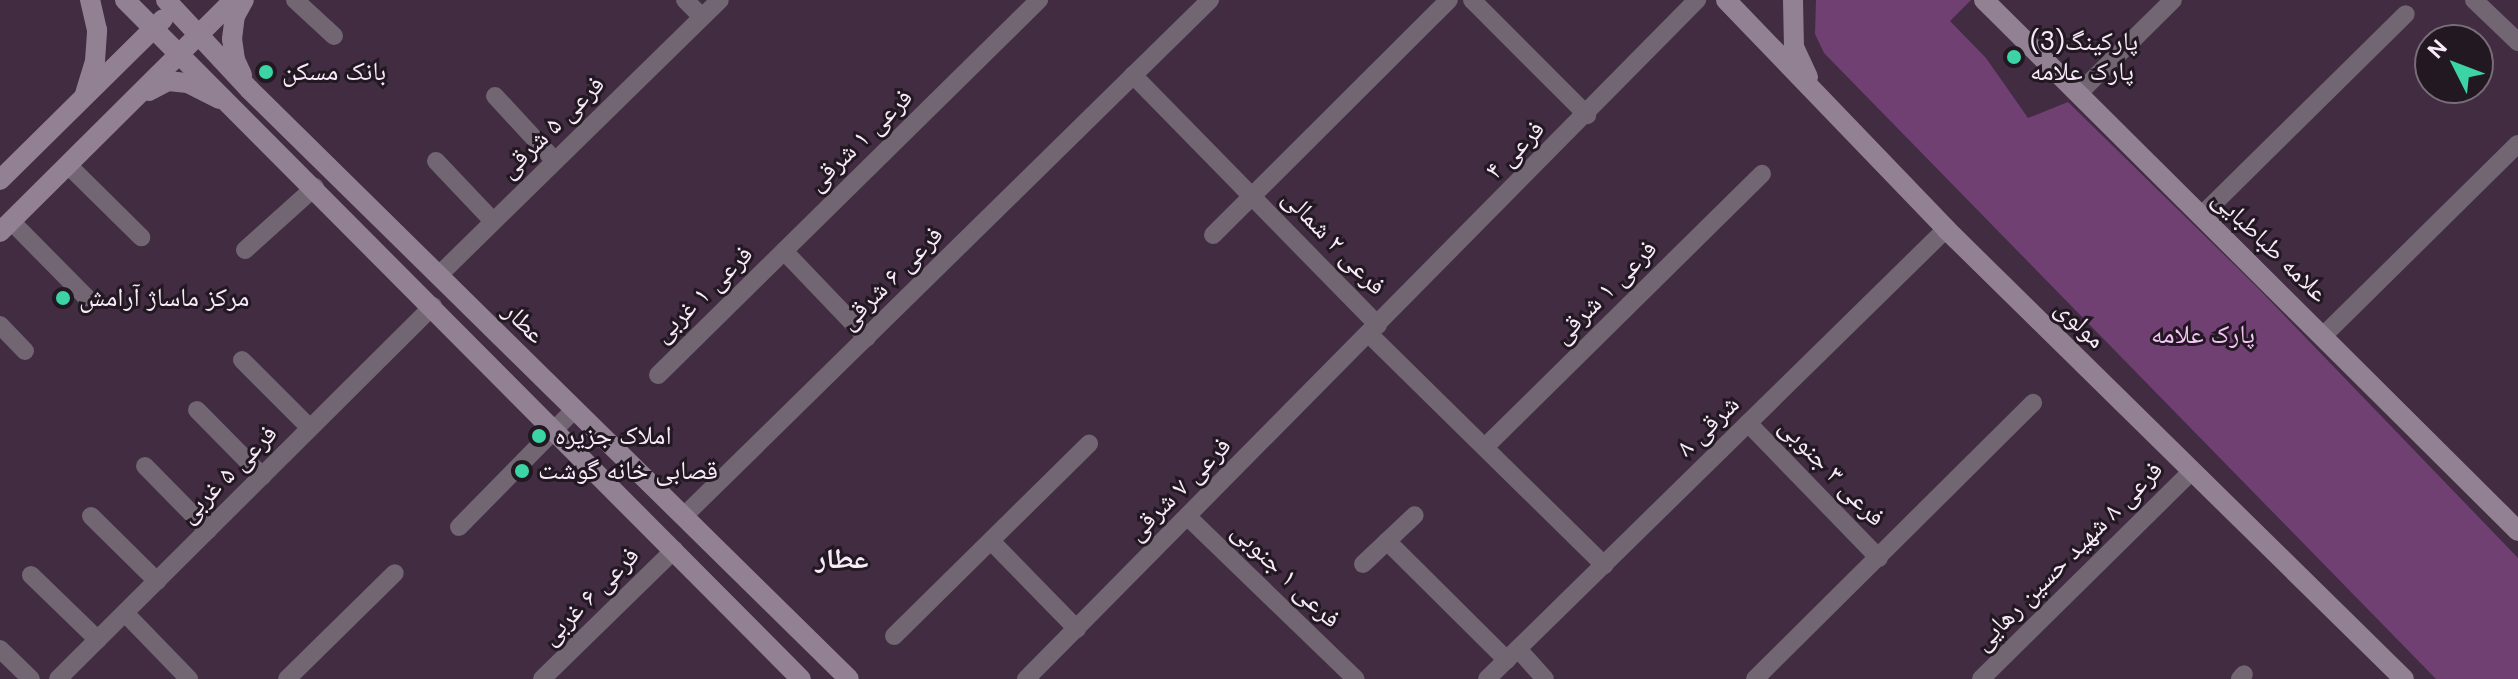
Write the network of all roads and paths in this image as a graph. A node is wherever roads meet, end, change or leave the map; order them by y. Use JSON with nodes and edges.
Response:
{"nodes":[{"id":1,"x":90,"y":0,"type":"edge"},
{"id":2,"x":125,"y":0,"type":"edge"},
{"id":3,"x":234,"y":0,"type":"edge"},
{"id":4,"x":244,"y":0,"type":"edge"},
{"id":5,"x":295,"y":0,"type":"edge"},
{"id":6,"x":685,"y":0,"type":"edge"},
{"id":7,"x":720,"y":0,"type":"edge"},
{"id":8,"x":1039,"y":0,"type":"edge"},
{"id":9,"x":1210,"y":0,"type":"edge"},
{"id":10,"x":1449,"y":0,"type":"edge"},
{"id":11,"x":1472,"y":0,"type":"edge"},
{"id":12,"x":1697,"y":0,"type":"edge"},
{"id":13,"x":1726,"y":0,"type":"edge"},
{"id":14,"x":1793,"y":0,"type":"edge"},
{"id":15,"x":1984,"y":0,"type":"edge"},
{"id":16,"x":2173,"y":0,"type":"edge"},
{"id":17,"x":2474,"y":0,"type":"edge"},
{"id":18,"x":174,"y":3,"type":"edge"},
{"id":19,"x":2406,"y":14,"type":"dead end"},
{"id":20,"x":702,"y":17,"type":"junction"},
{"id":21,"x":154,"y":28,"type":"junction"},
{"id":22,"x":199,"y":32,"type":"junction"},
{"id":23,"x":334,"y":36,"type":"dead end"},
{"id":24,"x":2518,"y":42,"type":"edge"},
{"id":25,"x":182,"y":54,"type":"junction"},
{"id":26,"x":1133,"y":75,"type":"junction"},
{"id":27,"x":249,"y":89,"type":"junction"},
{"id":28,"x":2079,"y":93,"type":"junction"},
{"id":29,"x":138,"y":96,"type":"junction"},
{"id":30,"x":495,"y":96,"type":"dead end"},
{"id":31,"x":1821,"y":98,"type":"junction"},
{"id":32,"x":82,"y":101,"type":"junction"},
{"id":33,"x":236,"y":108,"type":"junction"},
{"id":34,"x":1587,"y":115,"type":"junction"},
{"id":35,"x":2518,"y":144,"type":"edge"},
{"id":36,"x":27,"y":154,"type":"junction"},
{"id":37,"x":436,"y":161,"type":"dead end"},
{"id":38,"x":555,"y":161,"type":"junction"},
{"id":39,"x":61,"y":172,"type":"junction"},
{"id":40,"x":1762,"y":174,"type":"dead end"},
{"id":41,"x":0,"y":180,"type":"edge"},
{"id":42,"x":315,"y":187,"type":"junction"},
{"id":43,"x":1252,"y":195,"type":"junction"},
{"id":44,"x":2202,"y":215,"type":"junction"},
{"id":45,"x":493,"y":221,"type":"junction"},
{"id":46,"x":6,"y":227,"type":"edge"},
{"id":47,"x":1946,"y":229,"type":"junction"},
{"id":48,"x":1213,"y":235,"type":"dead end"},
{"id":49,"x":141,"y":237,"type":"dead end"},
{"id":50,"x":245,"y":250,"type":"dead end"},
{"id":51,"x":784,"y":251,"type":"junction"},
{"id":52,"x":439,"y":275,"type":"junction"},
{"id":53,"x":86,"y":297,"type":"dead end"},
{"id":54,"x":433,"y":306,"type":"junction"},
{"id":55,"x":0,"y":325,"type":"edge"},
{"id":56,"x":1374,"y":330,"type":"junction"},
{"id":57,"x":2324,"y":335,"type":"junction"},
{"id":58,"x":867,"y":338,"type":"junction"},
{"id":59,"x":25,"y":351,"type":"dead end"},
{"id":60,"x":242,"y":360,"type":"dead end"},
{"id":61,"x":658,"y":375,"type":"dead end"},
{"id":62,"x":2033,"y":403,"type":"dead end"},
{"id":63,"x":575,"y":409,"type":"junction"},
{"id":64,"x":197,"y":410,"type":"dead end"},
{"id":65,"x":1748,"y":423,"type":"junction"},
{"id":66,"x":310,"y":428,"type":"junction"},
{"id":67,"x":555,"y":429,"type":"junction"},
{"id":68,"x":1089,"y":444,"type":"dead end"},
{"id":69,"x":1485,"y":447,"type":"junction"},
{"id":70,"x":145,"y":466,"type":"dead end"},
{"id":71,"x":2192,"y":471,"type":"junction"},
{"id":72,"x":262,"y":476,"type":"junction"},
{"id":73,"x":1415,"y":515,"type":"dead end"},
{"id":74,"x":91,"y":516,"type":"dead end"},
{"id":75,"x":684,"y":516,"type":"junction"},
{"id":76,"x":1188,"y":517,"type":"junction"},
{"id":77,"x":459,"y":527,"type":"dead end"},
{"id":78,"x":208,"y":530,"type":"junction"},
{"id":79,"x":2518,"y":531,"type":"edge"},
{"id":80,"x":991,"y":541,"type":"junction"},
{"id":81,"x":1387,"y":541,"type":"junction"},
{"id":82,"x":674,"y":550,"type":"junction"},
{"id":83,"x":1879,"y":558,"type":"junction"},
{"id":84,"x":1363,"y":564,"type":"dead end"},
{"id":85,"x":1604,"y":565,"type":"junction"},
{"id":86,"x":395,"y":573,"type":"dead end"},
{"id":87,"x":31,"y":575,"type":"dead end"},
{"id":88,"x":157,"y":581,"type":"junction"},
{"id":89,"x":125,"y":613,"type":"junction"},
{"id":90,"x":1077,"y":629,"type":"junction"},
{"id":91,"x":894,"y":636,"type":"dead end"},
{"id":92,"x":98,"y":640,"type":"junction"},
{"id":93,"x":0,"y":649,"type":"edge"},
{"id":94,"x":1512,"y":654,"type":"junction"},
{"id":95,"x":1348,"y":676,"type":"edge"},
{"id":96,"x":31,"y":679,"type":"edge"},
{"id":97,"x":58,"y":679,"type":"edge"},
{"id":98,"x":189,"y":679,"type":"edge"},
{"id":99,"x":287,"y":679,"type":"edge"},
{"id":100,"x":542,"y":679,"type":"edge"},
{"id":101,"x":801,"y":679,"type":"edge"},
{"id":102,"x":849,"y":679,"type":"edge"},
{"id":103,"x":1026,"y":679,"type":"edge"},
{"id":104,"x":1487,"y":679,"type":"edge"},
{"id":105,"x":1545,"y":679,"type":"edge"},
{"id":106,"x":1755,"y":679,"type":"edge"},
{"id":107,"x":1981,"y":679,"type":"edge"},
{"id":108,"x":2404,"y":679,"type":"edge"}],
"edges":[{"from":1,"to":32,"type":"main road"},
{"from":2,"to":21,"type":"main road","name":"عطار"},
{"from":3,"to":22,"type":"main road"},
{"from":4,"to":27,"type":"main road"},
{"from":5,"to":23,"type":"street"},
{"from":6,"to":20,"type":"street"},
{"from":7,"to":20,"type":"street","name":"فرعی ۵ شرقی"},
{"from":8,"to":51,"type":"street","name":"فرعی ۱ شرقی"},
{"from":9,"to":26,"type":"street","name":"فرعی ۶ شرقی"},
{"from":10,"to":43,"type":"street"},
{"from":11,"to":34,"type":"street"},
{"from":12,"to":34,"type":"street","name":"فرعی ۴"},
{"from":13,"to":31,"type":"main road","name":"مولوی"},
{"from":14,"to":31,"type":"main road"},
{"from":15,"to":28,"type":"main road","name":"علامه طباطبایی"},
{"from":16,"to":28,"type":"street"},
{"from":17,"to":24,"type":"street"},
{"from":18,"to":21,"type":"main road"},
{"from":18,"to":22,"type":"main road","name":"عطار"},
{"from":19,"to":44,"type":"street"},
{"from":20,"to":38,"type":"street","name":"فرعی ۵ شرقی"},
{"from":21,"to":25,"type":"main road","name":"عطار"},
{"from":21,"to":32,"type":"main road"},
{"from":22,"to":25,"type":"main road"},
{"from":22,"to":27,"type":"main road","name":"عطار"},
{"from":25,"to":29,"type":"main road"},
{"from":25,"to":33,"type":"main road","name":"عطار"},
{"from":26,"to":43,"type":"street"},
{"from":26,"to":58,"type":"street","name":"فرعی ۶ شرقی"},
{"from":27,"to":52,"type":"main road","name":"عطار"},
{"from":28,"to":44,"type":"main road","name":"علامه طباطبایی"},
{"from":29,"to":33,"type":"main road"},
{"from":29,"to":39,"type":"main road"},
{"from":30,"to":38,"type":"street"},
{"from":31,"to":47,"type":"main road","name":"مولوی"},
{"from":32,"to":36,"type":"main road"},
{"from":33,"to":42,"type":"main road","name":"عطار"},
{"from":34,"to":56,"type":"street","name":"فرعی ۴"},
{"from":35,"to":57,"type":"street"},
{"from":36,"to":39,"type":"main road"},
{"from":36,"to":41,"type":"main road"},
{"from":37,"to":45,"type":"street"},
{"from":38,"to":45,"type":"street","name":"فرعی ۵ شرقی"},
{"from":39,"to":46,"type":"main road"},
{"from":39,"to":49,"type":"street"},
{"from":40,"to":69,"type":"street","name":"فرعی ۱ شرقی"},
{"from":42,"to":50,"type":"street"},
{"from":42,"to":54,"type":"main road","name":"عطار"},
{"from":43,"to":48,"type":"street"},
{"from":43,"to":56,"type":"street","name":"فرعی ۲ شمالی"},
{"from":44,"to":57,"type":"main road","name":"علامه طباطبایی"},
{"from":45,"to":52,"type":"street","name":"فرعی ۵ شرقی"},
{"from":46,"to":53,"type":"street"},
{"from":47,"to":65,"type":"street","name":"۸ شرقی"},
{"from":47,"to":71,"type":"main road","name":"مولوی"},
{"from":51,"to":58,"type":"street"},
{"from":51,"to":61,"type":"street","name":"فرعی ۱ غربی"},
{"from":52,"to":63,"type":"main road","name":"عطار"},
{"from":54,"to":66,"type":"street","name":"فرعی ۵ غربی"},
{"from":54,"to":67,"type":"main road","name":"عطار"},
{"from":55,"to":59,"type":"street"},
{"from":56,"to":69,"type":"street","name":"فرعی ۲ شمالی"},
{"from":56,"to":76,"type":"street","name":"فرعی ۷ شرقی"},
{"from":57,"to":79,"type":"main road","name":"علامه طباطبایی"},
{"from":58,"to":75,"type":"street","name":"فرعی ۶ شرقی"},
{"from":60,"to":66,"type":"street"},
{"from":62,"to":83,"type":"street"},
{"from":63,"to":67,"type":"street"},
{"from":63,"to":75,"type":"main road","name":"عطار"},
{"from":64,"to":72,"type":"street"},
{"from":65,"to":83,"type":"street","name":"فرعی ۳ جنوبی"},
{"from":65,"to":85,"type":"street","name":"۸ شرقی"},
{"from":66,"to":72,"type":"street","name":"فرعی ۵ غربی"},
{"from":67,"to":77,"type":"street"},
{"from":67,"to":82,"type":"main road","name":"عطار"},
{"from":68,"to":80,"type":"street"},
{"from":69,"to":85,"type":"street","name":"فرعی ۲ شمالی"},
{"from":70,"to":78,"type":"street"},
{"from":71,"to":107,"type":"street","name":"فرعی ۸ شهید حسین رهایی"},
{"from":71,"to":108,"type":"main road","name":"مولوی"},
{"from":72,"to":78,"type":"street","name":"فرعی ۵ غربی"},
{"from":73,"to":81,"type":"street"},
{"from":74,"to":88,"type":"street"},
{"from":75,"to":102,"type":"main road","name":"عطار"},
{"from":76,"to":90,"type":"street","name":"فرعی ۷ شرقی"},
{"from":76,"to":95,"type":"street","name":"فرعی ۱ جنوبی"},
{"from":78,"to":88,"type":"street","name":"فرعی ۵ غربی"},
{"from":80,"to":90,"type":"street"},
{"from":80,"to":91,"type":"street"},
{"from":81,"to":84,"type":"street"},
{"from":81,"to":94,"type":"street"},
{"from":82,"to":100,"type":"street","name":"فرعی ۶ غربی"},
{"from":82,"to":101,"type":"main road","name":"عطار"},
{"from":83,"to":106,"type":"street"},
{"from":85,"to":94,"type":"street","name":"۸ شرقی"},
{"from":86,"to":99,"type":"street"},
{"from":87,"to":92,"type":"street"},
{"from":88,"to":89,"type":"street","name":"فرعی ۵ غربی"},
{"from":89,"to":92,"type":"street","name":"فرعی ۵ غربی"},
{"from":89,"to":98,"type":"street"},
{"from":90,"to":103,"type":"street","name":"فرعی ۷ شرقی"},
{"from":92,"to":97,"type":"street","name":"فرعی ۵ غربی"},
{"from":93,"to":96,"type":"street"},
{"from":94,"to":104,"type":"street","name":"۸ شرقی"},
{"from":94,"to":105,"type":"street"}]}
